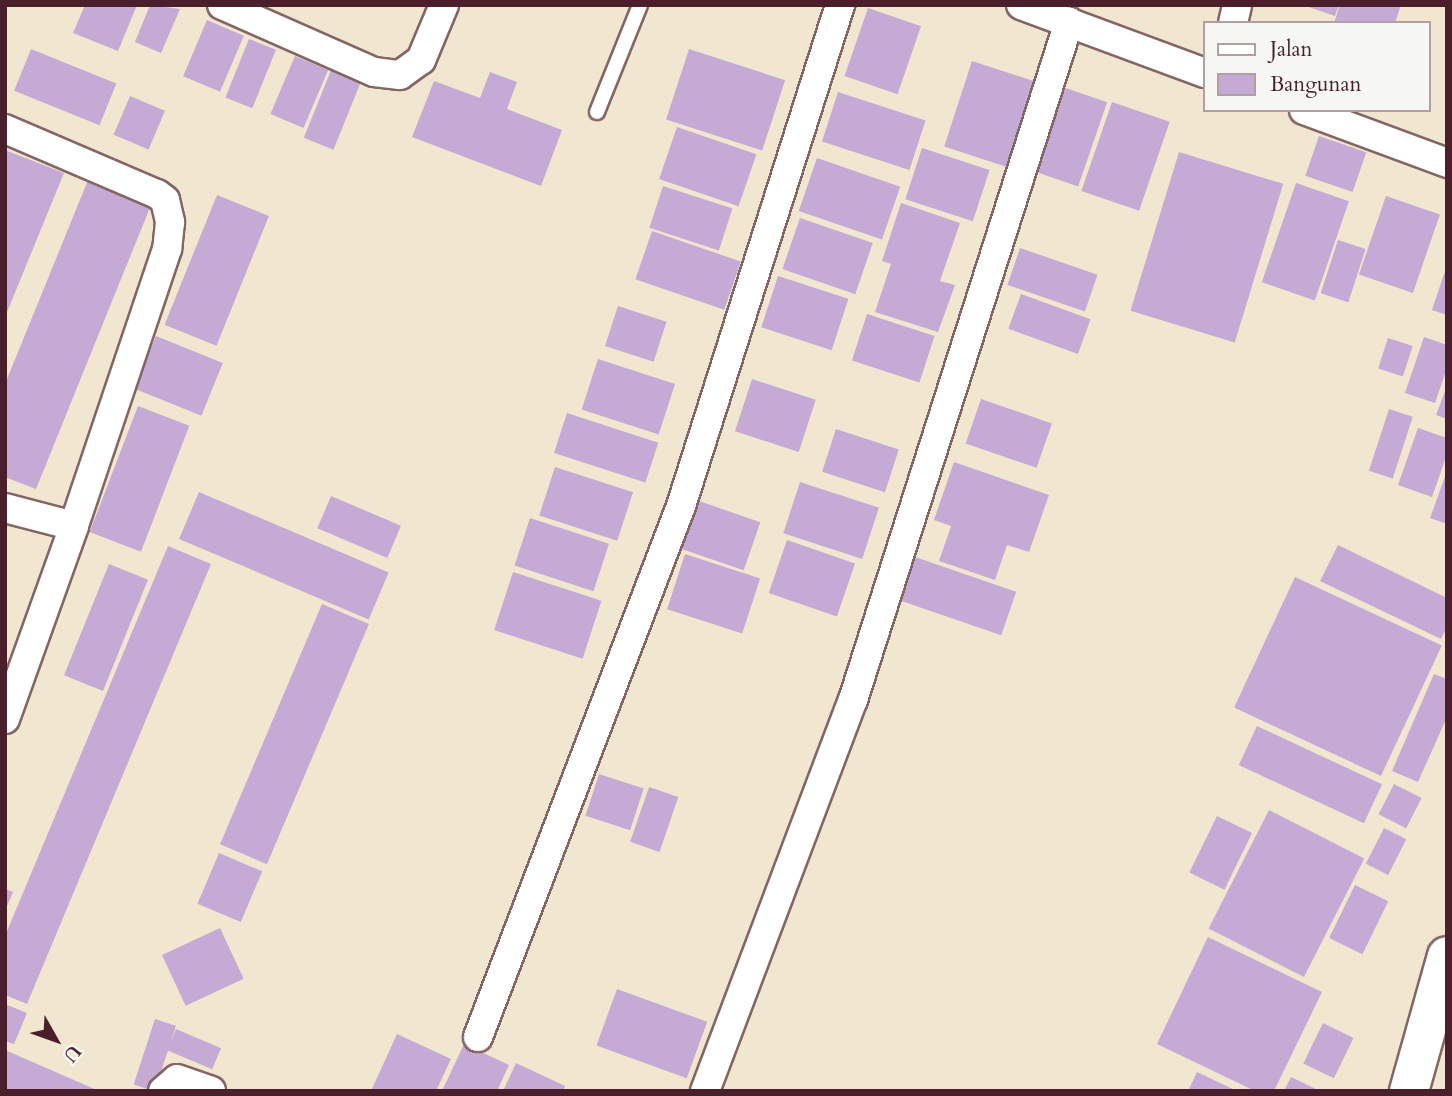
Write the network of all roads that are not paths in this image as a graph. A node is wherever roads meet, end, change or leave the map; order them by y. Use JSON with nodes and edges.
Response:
{"nodes":[{"id":1,"x":222,"y":5,"type":"edge"},
{"id":2,"x":444,"y":5,"type":"edge"},
{"id":3,"x":640,"y":5,"type":"edge"},
{"id":4,"x":840,"y":5,"type":"edge"},
{"id":5,"x":1021,"y":5,"type":"edge"},
{"id":6,"x":1084,"y":16,"type":"edge"},
{"id":7,"x":1204,"y":73,"type":"edge"},
{"id":8,"x":597,"y":112,"type":"dead end"},
{"id":9,"x":1309,"y":112,"type":"edge"},
{"id":10,"x":5,"y":129,"type":"edge"},
{"id":11,"x":1447,"y":163,"type":"edge"},
{"id":12,"x":5,"y":508,"type":"edge"},
{"id":13,"x":74,"y":526,"type":"junction"},
{"id":14,"x":5,"y":719,"type":"edge"},
{"id":15,"x":1447,"y":956,"type":"edge"},
{"id":16,"x":478,"y":1037,"type":"dead end"},
{"id":17,"x":163,"y":1091,"type":"edge"},
{"id":18,"x":211,"y":1091,"type":"edge"},
{"id":19,"x":705,"y":1091,"type":"edge"},
{"id":20,"x":1409,"y":1091,"type":"edge"}],
"edges":[{"from":1,"to":2,"type":"street"},
{"from":3,"to":8,"type":"lane"},
{"from":4,"to":16,"type":"street"},
{"from":5,"to":6,"type":"street"},
{"from":6,"to":7,"type":"street"},
{"from":6,"to":19,"type":"street"},
{"from":9,"to":11,"type":"street"},
{"from":10,"to":13,"type":"street"},
{"from":12,"to":13,"type":"street"},
{"from":13,"to":14,"type":"street"},
{"from":15,"to":20,"type":"highway"},
{"from":17,"to":18,"type":"street"}]}
